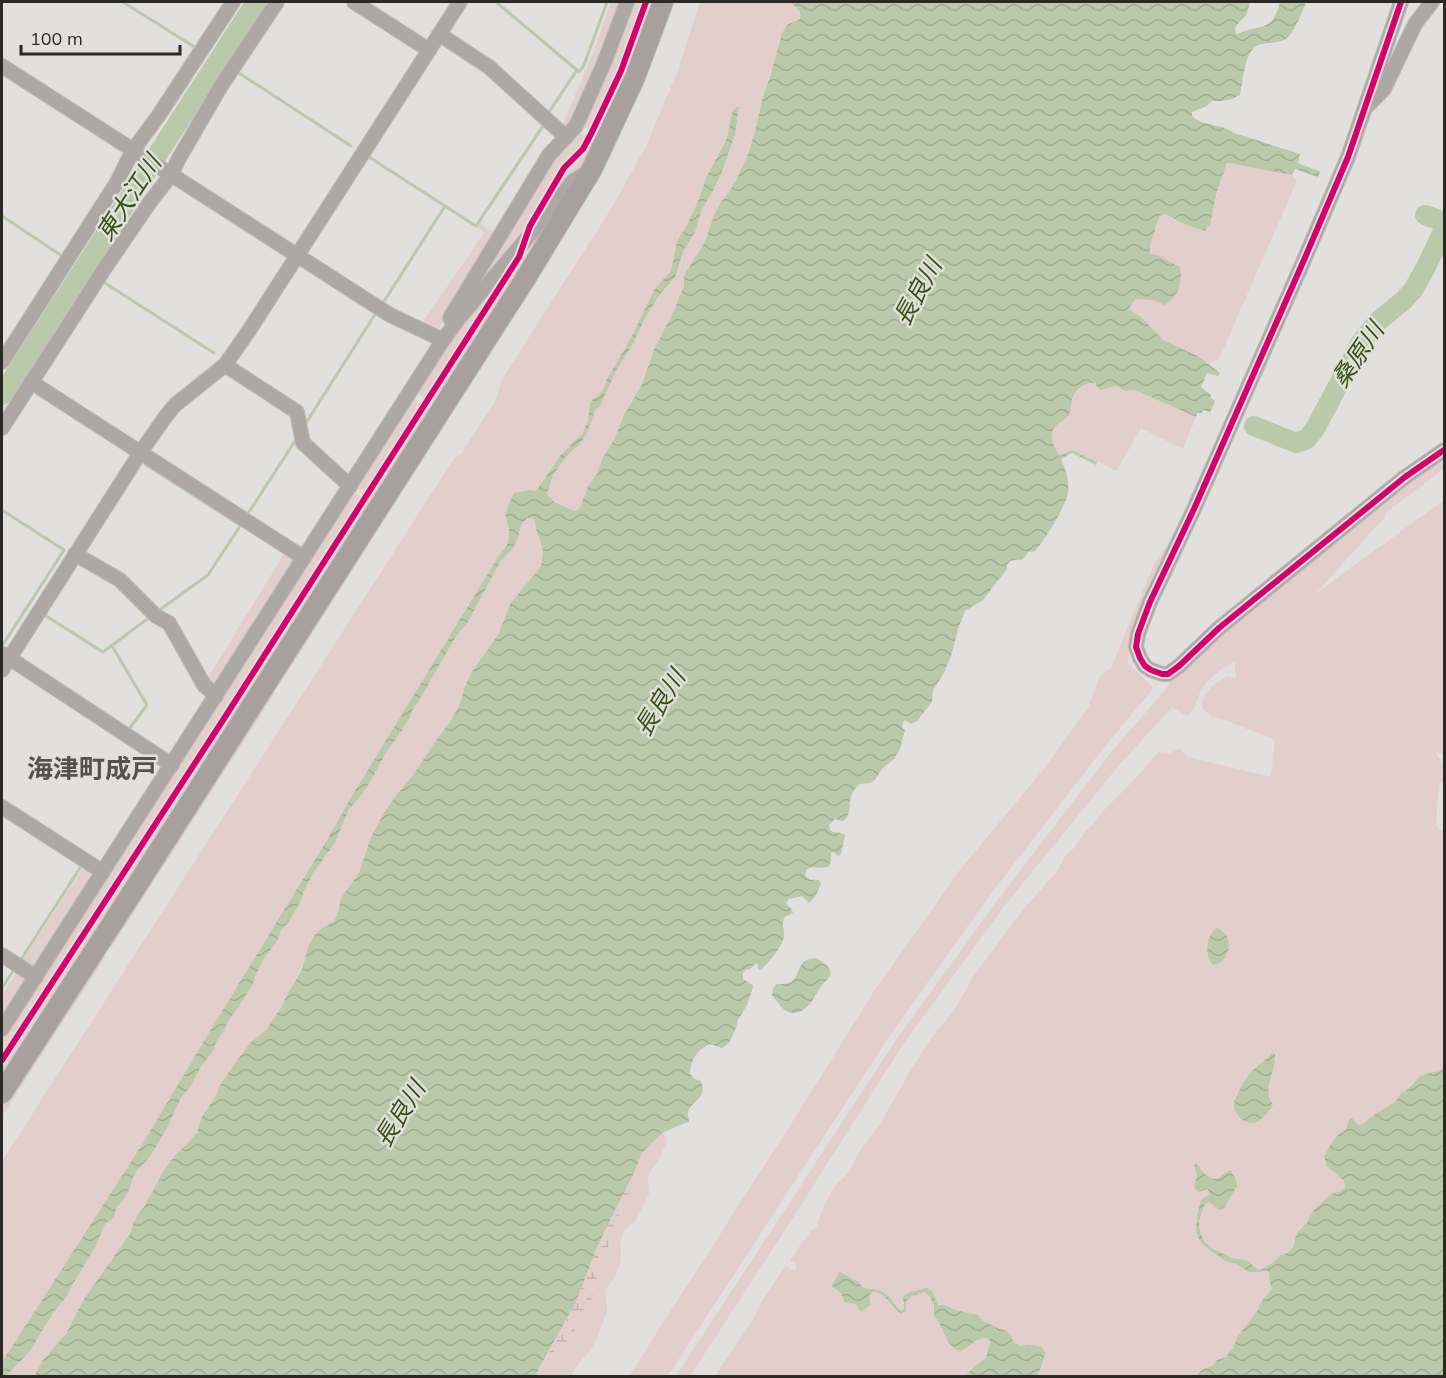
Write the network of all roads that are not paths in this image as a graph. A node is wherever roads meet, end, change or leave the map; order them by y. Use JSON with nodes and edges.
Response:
{"nodes":[{"id":1,"x":232,"y":2,"type":"edge"},
{"id":2,"x":277,"y":2,"type":"edge"},
{"id":3,"x":354,"y":2,"type":"edge"},
{"id":4,"x":460,"y":2,"type":"edge"},
{"id":5,"x":627,"y":2,"type":"edge"},
{"id":6,"x":663,"y":2,"type":"edge"},
{"id":7,"x":1401,"y":2,"type":"edge"},
{"id":8,"x":1431,"y":2,"type":"edge"},
{"id":9,"x":439,"y":34,"type":"junction"},
{"id":10,"x":429,"y":50,"type":"junction"},
{"id":11,"x":2,"y":66,"type":"edge"},
{"id":12,"x":1363,"y":111,"type":"junction"},
{"id":13,"x":566,"y":137,"type":"junction"},
{"id":14,"x":136,"y":152,"type":"junction"},
{"id":15,"x":592,"y":169,"type":"junction"},
{"id":16,"x":168,"y":173,"type":"junction"},
{"id":17,"x":297,"y":256,"type":"junction"},
{"id":18,"x":443,"y":340,"type":"junction"},
{"id":19,"x":2,"y":362,"type":"edge"},
{"id":20,"x":225,"y":364,"type":"junction"},
{"id":21,"x":31,"y":382,"type":"junction"},
{"id":22,"x":2,"y":428,"type":"edge"},
{"id":23,"x":1444,"y":450,"type":"edge"},
{"id":24,"x":140,"y":453,"type":"junction"},
{"id":25,"x":350,"y":486,"type":"junction"},
{"id":26,"x":75,"y":554,"type":"junction"},
{"id":27,"x":304,"y":558,"type":"junction"},
{"id":28,"x":5,"y":655,"type":"edge"},
{"id":29,"x":2,"y":670,"type":"edge"},
{"id":30,"x":216,"y":696,"type":"junction"},
{"id":31,"x":172,"y":765,"type":"junction"},
{"id":32,"x":2,"y":807,"type":"edge"},
{"id":33,"x":103,"y":872,"type":"junction"},
{"id":34,"x":2,"y":955,"type":"edge"},
{"id":35,"x":36,"y":977,"type":"junction"},
{"id":36,"x":2,"y":1029,"type":"edge"},
{"id":37,"x":2,"y":1093,"type":"edge"}],
"edges":[{"from":1,"to":14,"type":"street"},
{"from":2,"to":16,"type":"street"},
{"from":3,"to":10,"type":"street"},
{"from":4,"to":9,"type":"street"},
{"from":5,"to":13,"type":"street"},
{"from":6,"to":15,"type":"main road"},
{"from":7,"to":12,"type":"street"},
{"from":8,"to":12,"type":"street"},
{"from":9,"to":10,"type":"street"},
{"from":9,"to":13,"type":"street"},
{"from":10,"to":17,"type":"street"},
{"from":11,"to":14,"type":"street"},
{"from":12,"to":23,"type":"street"},
{"from":13,"to":18,"type":"street"},
{"from":14,"to":16,"type":"street"},
{"from":14,"to":19,"type":"street"},
{"from":15,"to":18,"type":"street"},
{"from":15,"to":37,"type":"main road"},
{"from":16,"to":17,"type":"street"},
{"from":16,"to":21,"type":"street"},
{"from":17,"to":18,"type":"street"},
{"from":17,"to":20,"type":"street"},
{"from":18,"to":25,"type":"street"},
{"from":20,"to":24,"type":"street"},
{"from":20,"to":25,"type":"street"},
{"from":21,"to":22,"type":"street"},
{"from":21,"to":24,"type":"street"},
{"from":24,"to":26,"type":"street"},
{"from":24,"to":27,"type":"street"},
{"from":25,"to":27,"type":"street"},
{"from":26,"to":28,"type":"street"},
{"from":26,"to":30,"type":"street"},
{"from":27,"to":30,"type":"street"},
{"from":28,"to":29,"type":"street"},
{"from":28,"to":31,"type":"street"},
{"from":30,"to":31,"type":"street"},
{"from":31,"to":33,"type":"street"},
{"from":32,"to":33,"type":"street"},
{"from":33,"to":35,"type":"street"},
{"from":34,"to":35,"type":"street"},
{"from":35,"to":36,"type":"street"}]}
